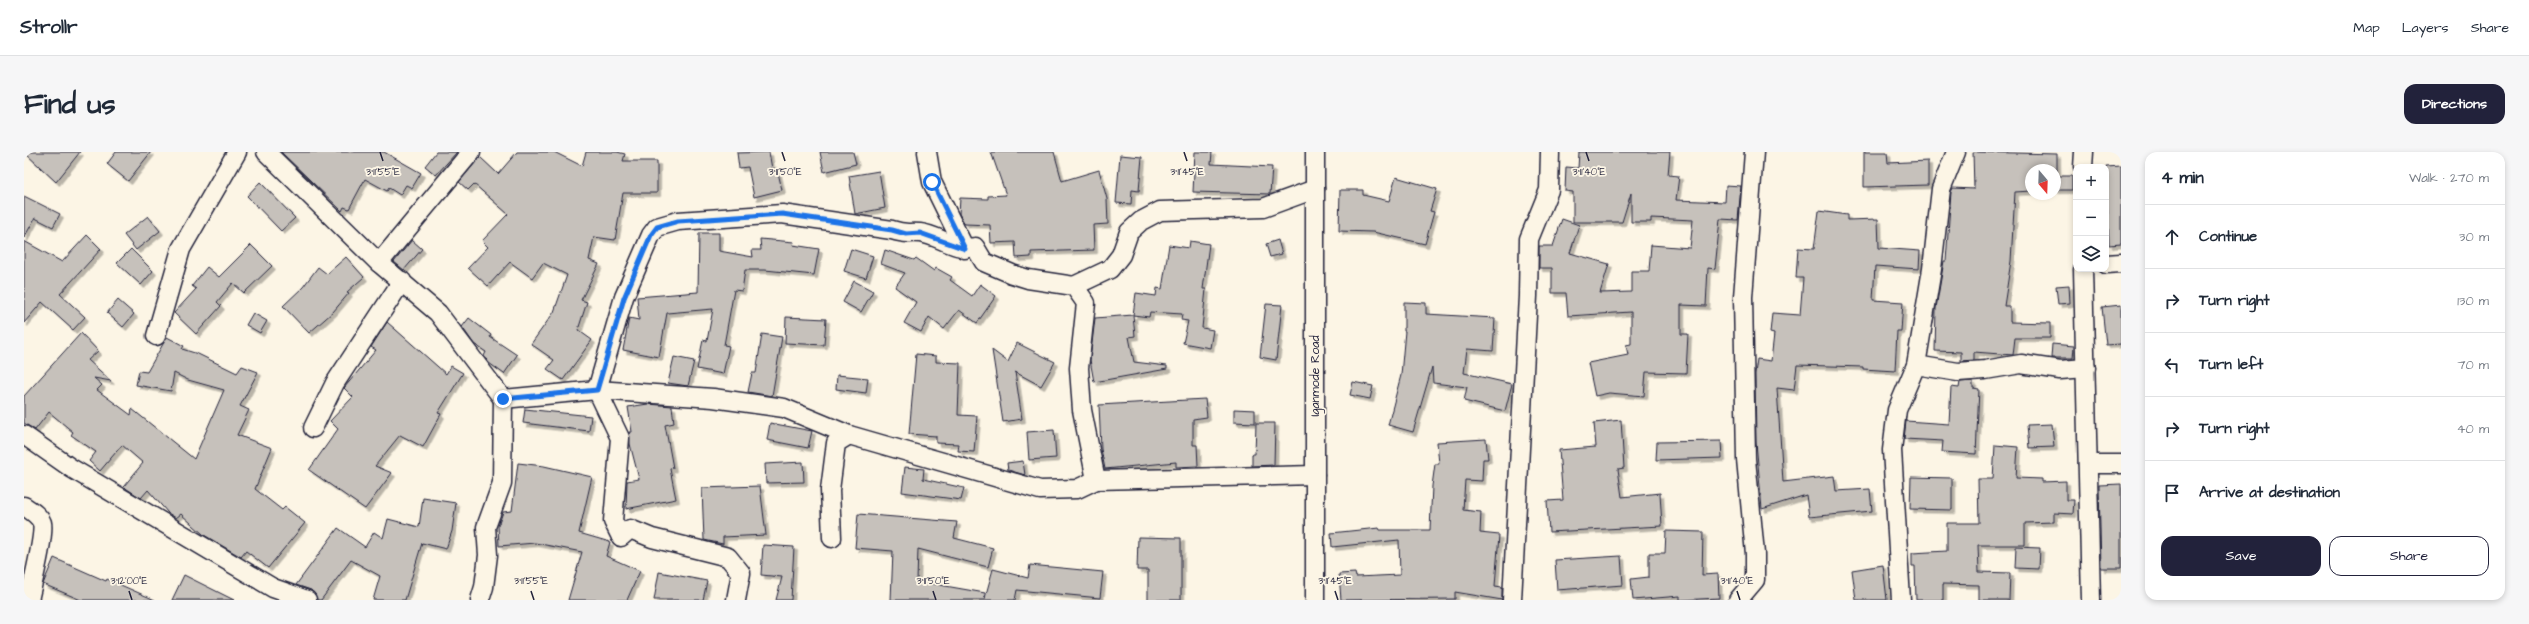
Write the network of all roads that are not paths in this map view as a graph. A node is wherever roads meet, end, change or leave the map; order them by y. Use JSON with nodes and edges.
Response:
{"nodes":[{"id":1,"x":237,"y":152,"type":"edge"},
{"id":2,"x":266,"y":152,"type":"edge"},
{"id":3,"x":471,"y":152,"type":"edge"},
{"id":4,"x":927,"y":152,"type":"edge"},
{"id":5,"x":1315,"y":152,"type":"edge"},
{"id":6,"x":1550,"y":152,"type":"edge"},
{"id":7,"x":1754,"y":152,"type":"edge"},
{"id":8,"x":1956,"y":152,"type":"edge"},
{"id":9,"x":2084,"y":152,"type":"edge"},
{"id":10,"x":2083,"y":164,"type":"edge"},
{"id":11,"x":1315,"y":189,"type":"junction"},
{"id":12,"x":965,"y":249,"type":"junction"},
{"id":13,"x":379,"y":263,"type":"junction"},
{"id":14,"x":2121,"y":263,"type":"edge"},
{"id":15,"x":2109,"y":264,"type":"edge"},
{"id":16,"x":2083,"y":272,"type":"edge"},
{"id":17,"x":402,"y":281,"type":"junction"},
{"id":18,"x":1074,"y":286,"type":"junction"},
{"id":19,"x":156,"y":336,"type":"dead end"},
{"id":20,"x":1916,"y":365,"type":"junction"},
{"id":21,"x":2086,"y":368,"type":"junction"},
{"id":22,"x":597,"y":390,"type":"junction"},
{"id":23,"x":503,"y":399,"type":"junction"},
{"id":24,"x":313,"y":428,"type":"dead end"},
{"id":25,"x":849,"y":435,"type":"junction"},
{"id":26,"x":24,"y":436,"type":"edge"},
{"id":27,"x":2088,"y":464,"type":"junction"},
{"id":28,"x":2121,"y":464,"type":"edge"},
{"id":29,"x":1315,"y":475,"type":"junction"},
{"id":30,"x":1096,"y":480,"type":"junction"},
{"id":31,"x":24,"y":506,"type":"edge"},
{"id":32,"x":832,"y":538,"type":"dead end"},
{"id":33,"x":29,"y":600,"type":"edge"},
{"id":34,"x":307,"y":600,"type":"edge"},
{"id":35,"x":480,"y":600,"type":"edge"},
{"id":36,"x":736,"y":600,"type":"edge"},
{"id":37,"x":1315,"y":600,"type":"edge"},
{"id":38,"x":1512,"y":600,"type":"edge"},
{"id":39,"x":1741,"y":600,"type":"edge"},
{"id":40,"x":1901,"y":600,"type":"edge"},
{"id":41,"x":2091,"y":600,"type":"edge"}],
"edges":[{"from":1,"to":19,"type":"street"},
{"from":2,"to":13,"type":"street"},
{"from":3,"to":13,"type":"street"},
{"from":4,"to":12,"type":"street"},
{"from":5,"to":11,"type":"street","name":"Iganmode Road"},
{"from":6,"to":38,"type":"street"},
{"from":7,"to":39,"type":"street"},
{"from":8,"to":20,"type":"street"},
{"from":9,"to":10,"type":"street"},
{"from":11,"to":18,"type":"street"},
{"from":11,"to":29,"type":"street","name":"Iganmode Road"},
{"from":12,"to":18,"type":"street"},
{"from":12,"to":22,"type":"street"},
{"from":13,"to":17,"type":"street"},
{"from":14,"to":15,"type":"street"},
{"from":16,"to":21,"type":"street"},
{"from":17,"to":23,"type":"street"},
{"from":17,"to":24,"type":"street"},
{"from":18,"to":30,"type":"street"},
{"from":20,"to":21,"type":"street"},
{"from":20,"to":40,"type":"street"},
{"from":21,"to":27,"type":"street"},
{"from":22,"to":23,"type":"street"},
{"from":22,"to":25,"type":"street"},
{"from":22,"to":36,"type":"street"},
{"from":23,"to":35,"type":"street"},
{"from":25,"to":30,"type":"street"},
{"from":25,"to":32,"type":"street"},
{"from":26,"to":34,"type":"street"},
{"from":27,"to":28,"type":"street"},
{"from":27,"to":41,"type":"street"},
{"from":29,"to":30,"type":"street"},
{"from":29,"to":37,"type":"street","name":"Iganmode Road"},
{"from":31,"to":33,"type":"street"}]}
